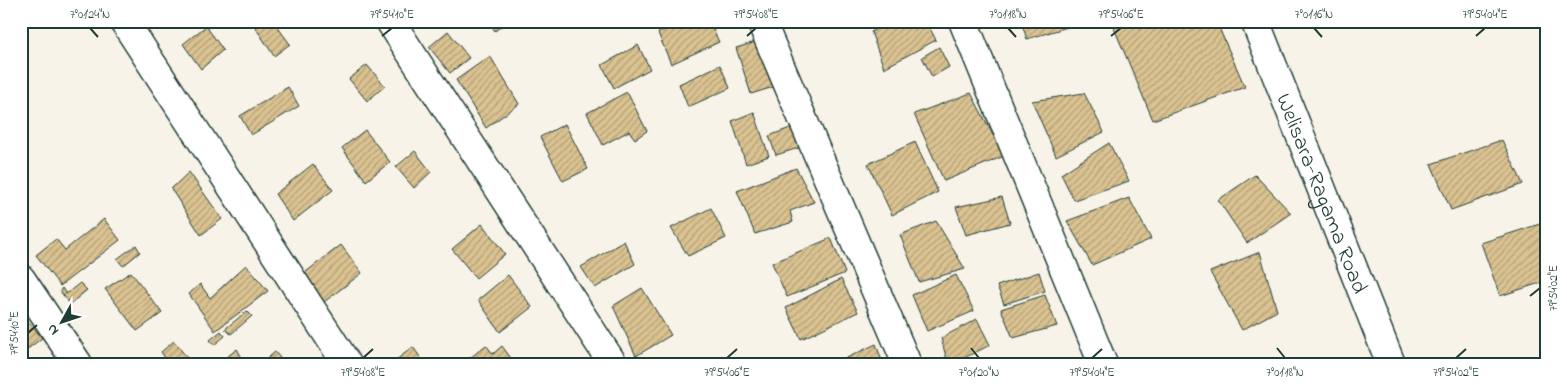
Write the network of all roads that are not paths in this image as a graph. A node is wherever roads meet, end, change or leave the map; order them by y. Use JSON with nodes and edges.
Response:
{"nodes":[{"id":1,"x":124,"y":21,"type":"edge"},
{"id":2,"x":761,"y":21,"type":"edge"},
{"id":3,"x":963,"y":21,"type":"edge"},
{"id":4,"x":1255,"y":21,"type":"edge"},
{"id":5,"x":394,"y":23,"type":"edge"},
{"id":6,"x":21,"y":279,"type":"edge"},
{"id":7,"x":78,"y":364,"type":"edge"},
{"id":8,"x":347,"y":364,"type":"edge"},
{"id":9,"x":613,"y":364,"type":"edge"},
{"id":10,"x":907,"y":364,"type":"edge"},
{"id":11,"x":1103,"y":364,"type":"edge"},
{"id":12,"x":1391,"y":364,"type":"edge"}],
"edges":[{"from":1,"to":8,"type":"street"},
{"from":2,"to":10,"type":"street"},
{"from":3,"to":11,"type":"street"},
{"from":4,"to":12,"type":"street","name":"Welisara-Ragama Road"},
{"from":5,"to":9,"type":"street"},
{"from":6,"to":7,"type":"street"}]}
